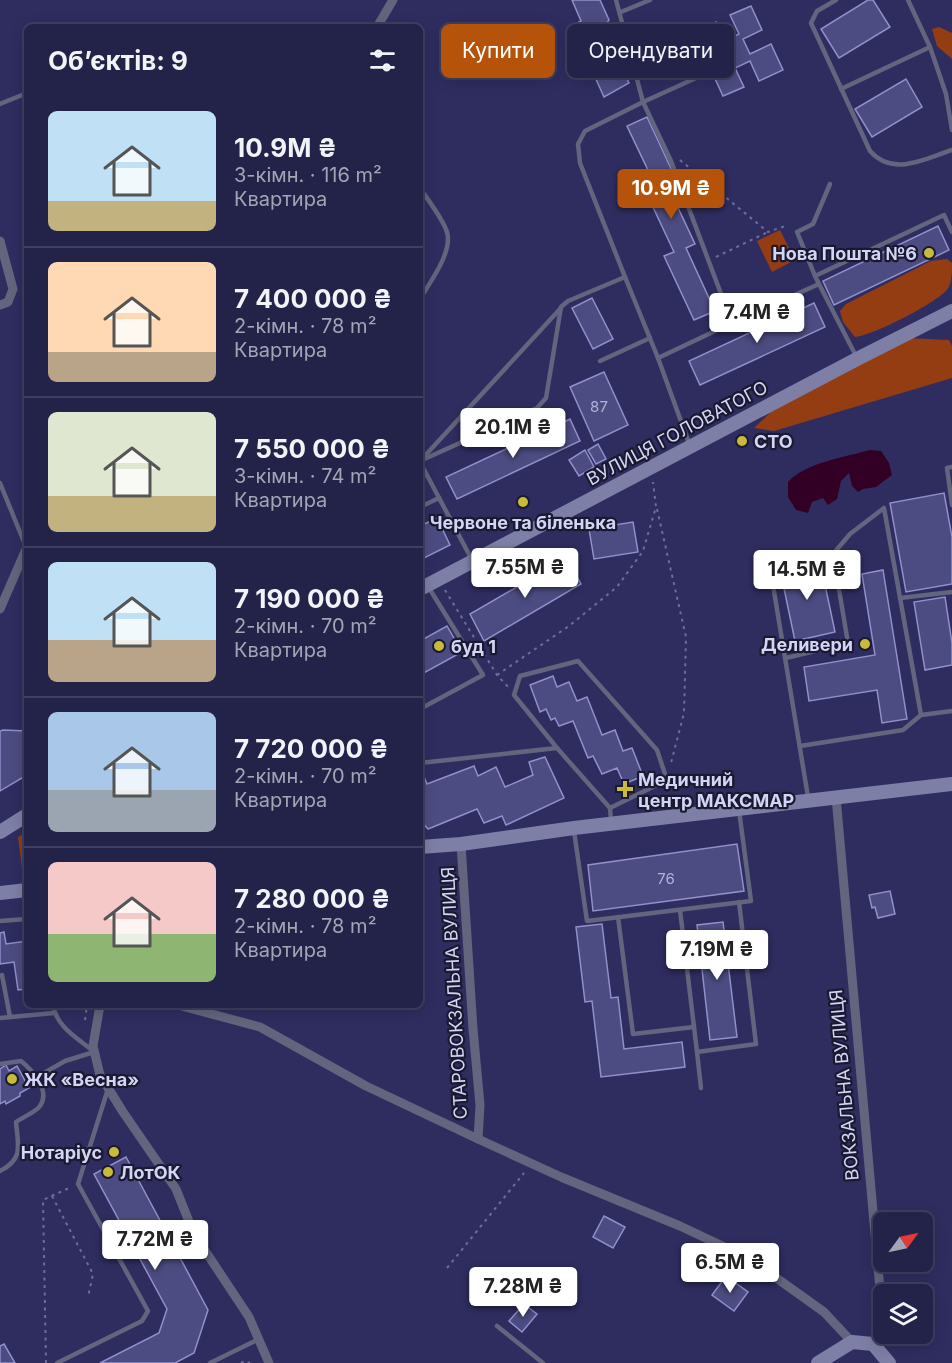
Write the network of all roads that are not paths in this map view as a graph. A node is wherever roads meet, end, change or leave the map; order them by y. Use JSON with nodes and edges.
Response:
{"nodes":[{"id":1,"x":393,"y":0,"type":"edge"},
{"id":2,"x":616,"y":0,"type":"edge"},
{"id":3,"x":650,"y":0,"type":"edge"},
{"id":4,"x":836,"y":0,"type":"edge"},
{"id":5,"x":908,"y":0,"type":"edge"},
{"id":6,"x":621,"y":12,"type":"junction"},
{"id":7,"x":379,"y":24,"type":"edge"},
{"id":8,"x":930,"y":47,"type":"junction"},
{"id":9,"x":696,"y":78,"type":"edge"},
{"id":10,"x":841,"y":89,"type":"junction"},
{"id":11,"x":24,"y":94,"type":"edge"},
{"id":12,"x":643,"y":102,"type":"junction"},
{"id":13,"x":0,"y":104,"type":"edge"},
{"id":14,"x":952,"y":130,"type":"edge"},
{"id":15,"x":952,"y":150,"type":"edge"},
{"id":16,"x":830,"y":184,"type":"dead end"},
{"id":17,"x":423,"y":193,"type":"edge"},
{"id":18,"x":952,"y":232,"type":"edge"},
{"id":19,"x":0,"y":241,"type":"edge"},
{"id":20,"x":815,"y":276,"type":"junction"},
{"id":21,"x":625,"y":277,"type":"junction"},
{"id":22,"x":819,"y":284,"type":"junction"},
{"id":23,"x":423,"y":294,"type":"edge"},
{"id":24,"x":0,"y":305,"type":"edge"},
{"id":25,"x":561,"y":307,"type":"junction"},
{"id":26,"x":952,"y":311,"type":"edge"},
{"id":27,"x":732,"y":323,"type":"junction"},
{"id":28,"x":650,"y":338,"type":"junction"},
{"id":29,"x":658,"y":358,"type":"junction"},
{"id":30,"x":857,"y":358,"type":"junction"},
{"id":31,"x":600,"y":361,"type":"dead end"},
{"id":32,"x":690,"y":446,"type":"junction"},
{"id":33,"x":423,"y":458,"type":"edge"},
{"id":34,"x":423,"y":460,"type":"edge"},
{"id":35,"x":423,"y":467,"type":"edge"},
{"id":36,"x":952,"y":467,"type":"edge"},
{"id":37,"x":0,"y":483,"type":"edge"},
{"id":38,"x":439,"y":498,"type":"junction"},
{"id":39,"x":952,"y":505,"type":"edge"},
{"id":40,"x":423,"y":506,"type":"edge"},
{"id":41,"x":24,"y":541,"type":"edge"},
{"id":42,"x":833,"y":554,"type":"junction"},
{"id":43,"x":24,"y":555,"type":"edge"},
{"id":44,"x":473,"y":561,"type":"junction"},
{"id":45,"x":428,"y":584,"type":"edge"},
{"id":46,"x":952,"y":592,"type":"edge"},
{"id":47,"x":900,"y":598,"type":"junction"},
{"id":48,"x":0,"y":609,"type":"edge"},
{"id":49,"x":786,"y":658,"type":"junction"},
{"id":50,"x":423,"y":707,"type":"edge"},
{"id":51,"x":952,"y":711,"type":"edge"},
{"id":52,"x":921,"y":715,"type":"junction"},
{"id":53,"x":800,"y":746,"type":"junction"},
{"id":54,"x":557,"y":747,"type":"junction"},
{"id":55,"x":423,"y":764,"type":"edge"},
{"id":56,"x":952,"y":784,"type":"edge"},
{"id":57,"x":836,"y":797,"type":"junction"},
{"id":58,"x":808,"y":801,"type":"junction"},
{"id":59,"x":610,"y":808,"type":"junction"},
{"id":60,"x":739,"y":809,"type":"junction"},
{"id":61,"x":24,"y":818,"type":"edge"},
{"id":62,"x":611,"y":824,"type":"junction"},
{"id":63,"x":574,"y":828,"type":"junction"},
{"id":64,"x":0,"y":832,"type":"edge"},
{"id":65,"x":461,"y":844,"type":"junction"},
{"id":66,"x":423,"y":847,"type":"edge"},
{"id":67,"x":24,"y":890,"type":"edge"},
{"id":68,"x":0,"y":893,"type":"edge"},
{"id":69,"x":739,"y":902,"type":"junction"},
{"id":70,"x":680,"y":910,"type":"junction"},
{"id":71,"x":618,"y":917,"type":"junction"},
{"id":72,"x":24,"y":919,"type":"edge"},
{"id":73,"x":0,"y":921,"type":"edge"},
{"id":74,"x":0,"y":976,"type":"edge"},
{"id":75,"x":53,"y":1008,"type":"edge"},
{"id":76,"x":99,"y":1008,"type":"edge"},
{"id":77,"x":189,"y":1008,"type":"edge"},
{"id":78,"x":54,"y":1013,"type":"junction"},
{"id":79,"x":10,"y":1017,"type":"junction"},
{"id":80,"x":0,"y":1018,"type":"edge"},
{"id":81,"x":694,"y":1027,"type":"junction"},
{"id":82,"x":94,"y":1052,"type":"junction"},
{"id":83,"x":697,"y":1052,"type":"junction"},
{"id":84,"x":0,"y":1064,"type":"edge"},
{"id":85,"x":37,"y":1077,"type":"junction"},
{"id":86,"x":702,"y":1088,"type":"dead end"},
{"id":87,"x":109,"y":1089,"type":"junction"},
{"id":88,"x":478,"y":1139,"type":"junction"},
{"id":89,"x":0,"y":1171,"type":"edge"},
{"id":90,"x":879,"y":1284,"type":"edge"},
{"id":91,"x":497,"y":1326,"type":"dead end"},
{"id":92,"x":259,"y":1339,"type":"junction"},
{"id":93,"x":852,"y":1342,"type":"junction"},
{"id":94,"x":873,"y":1344,"type":"joint"},
{"id":95,"x":57,"y":1363,"type":"edge"},
{"id":96,"x":210,"y":1363,"type":"edge"},
{"id":97,"x":269,"y":1363,"type":"edge"},
{"id":98,"x":543,"y":1363,"type":"edge"},
{"id":99,"x":818,"y":1363,"type":"edge"},
{"id":100,"x":889,"y":1363,"type":"edge"}],
"edges":[{"from":1,"to":7,"type":"street"},
{"from":2,"to":6,"type":"lane"},
{"from":3,"to":6,"type":"lane"},
{"from":4,"to":10,"type":"lane"},
{"from":5,"to":8,"type":"lane"},
{"from":6,"to":12,"type":"lane"},
{"from":8,"to":10,"type":"lane"},
{"from":8,"to":14,"type":"lane"},
{"from":9,"to":12,"type":"lane"},
{"from":10,"to":15,"type":"lane"},
{"from":11,"to":13,"type":"lane"},
{"from":12,"to":21,"type":"lane"},
{"from":12,"to":27,"type":"lane"},
{"from":16,"to":20,"type":"lane"},
{"from":17,"to":23,"type":"lane"},
{"from":18,"to":20,"type":"lane"},
{"from":19,"to":24,"type":"street"},
{"from":20,"to":22,"type":"lane"},
{"from":21,"to":25,"type":"lane"},
{"from":21,"to":28,"type":"lane"},
{"from":22,"to":27,"type":"lane"},
{"from":22,"to":30,"type":"lane"},
{"from":25,"to":33,"type":"lane"},
{"from":25,"to":34,"type":"lane"},
{"from":26,"to":30,"type":"main road","name":"ВУЛИЦЯ ГОЛОВАТОГО"},
{"from":27,"to":29,"type":"lane"},
{"from":28,"to":29,"type":"lane"},
{"from":28,"to":31,"type":"lane"},
{"from":29,"to":32,"type":"lane"},
{"from":30,"to":32,"type":"main road","name":"ВУЛИЦЯ ГОЛОВАТОГО"},
{"from":32,"to":44,"type":"main road","name":"ВУЛИЦЯ ГОЛОВАТОГО"},
{"from":35,"to":38,"type":"lane"},
{"from":36,"to":39,"type":"lane"},
{"from":37,"to":41,"type":"lane"},
{"from":38,"to":40,"type":"lane"},
{"from":38,"to":44,"type":"lane"},
{"from":42,"to":47,"type":"lane"},
{"from":42,"to":49,"type":"lane"},
{"from":42,"to":49,"type":"lane"},
{"from":43,"to":48,"type":"street"},
{"from":44,"to":45,"type":"main road","name":"ВУЛИЦЯ ГОЛОВАТОГО"},
{"from":45,"to":50,"type":"lane"},
{"from":46,"to":47,"type":"lane"},
{"from":47,"to":52,"type":"lane"},
{"from":49,"to":53,"type":"lane"},
{"from":51,"to":52,"type":"lane"},
{"from":52,"to":53,"type":"lane"},
{"from":53,"to":58,"type":"lane"},
{"from":54,"to":55,"type":"lane"},
{"from":54,"to":59,"type":"lane"},
{"from":54,"to":59,"type":"lane"},
{"from":56,"to":57,"type":"main road"},
{"from":57,"to":58,"type":"main road"},
{"from":57,"to":90,"type":"street","name":"ВОКЗАЛЬНА ВУЛИЦЯ"},
{"from":58,"to":60,"type":"main road"},
{"from":59,"to":62,"type":"lane"},
{"from":60,"to":62,"type":"main road"},
{"from":60,"to":69,"type":"lane"},
{"from":61,"to":64,"type":"main road"},
{"from":62,"to":63,"type":"main road"},
{"from":63,"to":65,"type":"main road"},
{"from":63,"to":71,"type":"lane"},
{"from":65,"to":66,"type":"main road"},
{"from":65,"to":88,"type":"street","name":"СТАРОВОКЗАЛЬНА ВУЛИЦЯ"},
{"from":67,"to":68,"type":"main road"},
{"from":69,"to":70,"type":"lane"},
{"from":69,"to":83,"type":"lane"},
{"from":70,"to":71,"type":"lane"},
{"from":70,"to":81,"type":"lane"},
{"from":71,"to":81,"type":"lane"},
{"from":72,"to":73,"type":"lane"},
{"from":74,"to":79,"type":"lane"},
{"from":75,"to":78,"type":"lane"},
{"from":76,"to":82,"type":"street"},
{"from":77,"to":88,"type":"street","name":"СТАРОВОКЗАЛЬНА ВУЛИЦЯ"},
{"from":78,"to":79,"type":"lane"},
{"from":78,"to":82,"type":"lane"},
{"from":79,"to":80,"type":"lane"},
{"from":81,"to":83,"type":"lane"},
{"from":82,"to":85,"type":"lane"},
{"from":82,"to":87,"type":"street"},
{"from":83,"to":86,"type":"lane"},
{"from":84,"to":85,"type":"lane"},
{"from":85,"to":89,"type":"lane"},
{"from":87,"to":92,"type":"street"},
{"from":87,"to":95,"type":"lane"},
{"from":88,"to":93,"type":"street","name":"СТАРОВОКЗАЛЬНА ВУЛИЦЯ"},
{"from":91,"to":98,"type":"lane"},
{"from":92,"to":96,"type":"lane"},
{"from":92,"to":97,"type":"street"},
{"from":93,"to":94,"type":"main road"},
{"from":93,"to":99,"type":"main road"},
{"from":94,"to":100,"type":"main road"}]}
